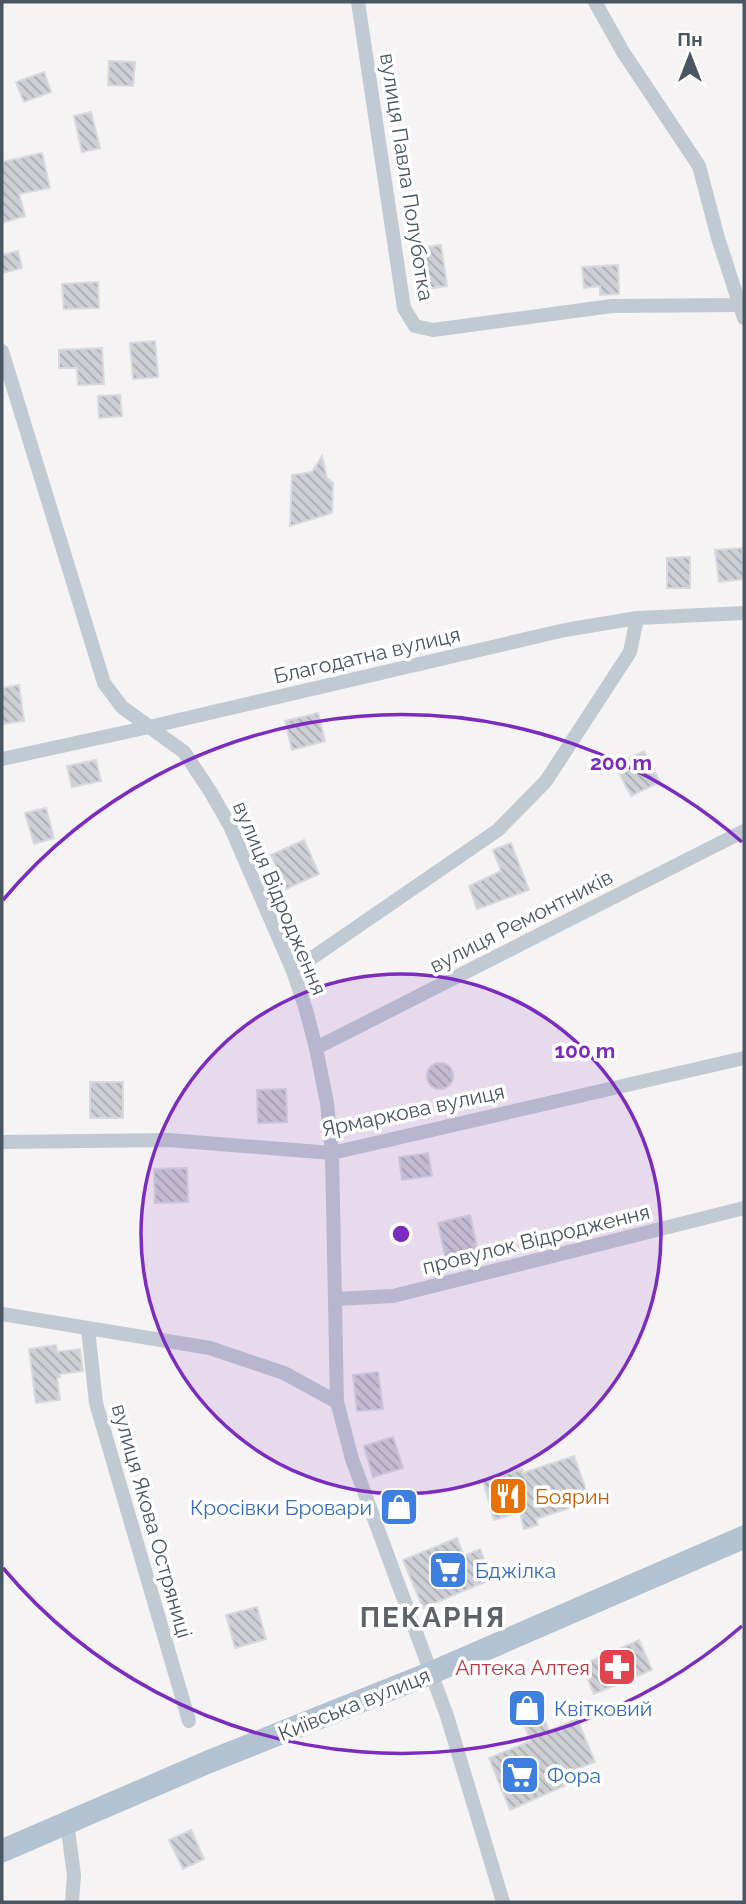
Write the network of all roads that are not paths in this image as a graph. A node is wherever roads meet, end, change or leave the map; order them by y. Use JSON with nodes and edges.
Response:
{"nodes":[{"id":1,"x":358,"y":2,"type":"edge"},
{"id":2,"x":595,"y":2,"type":"edge"},
{"id":3,"x":743,"y":308,"type":"edge"},
{"id":4,"x":2,"y":351,"type":"edge"},
{"id":5,"x":744,"y":613,"type":"edge"},
{"id":6,"x":636,"y":618,"type":"junction"},
{"id":7,"x":149,"y":727,"type":"junction"},
{"id":8,"x":2,"y":759,"type":"edge"},
{"id":9,"x":744,"y":831,"type":"edge"},
{"id":10,"x":293,"y":971,"type":"junction"},
{"id":11,"x":316,"y":1048,"type":"junction"},
{"id":12,"x":744,"y":1058,"type":"edge"},
{"id":13,"x":2,"y":1142,"type":"edge"},
{"id":14,"x":332,"y":1153,"type":"junction"},
{"id":15,"x":744,"y":1208,"type":"edge"},
{"id":16,"x":336,"y":1299,"type":"junction"},
{"id":17,"x":2,"y":1314,"type":"edge"},
{"id":18,"x":88,"y":1329,"type":"junction"},
{"id":19,"x":337,"y":1402,"type":"junction"},
{"id":20,"x":744,"y":1537,"type":"edge"},
{"id":21,"x":431,"y":1673,"type":"junction"},
{"id":22,"x":189,"y":1721,"type":"dead end"},
{"id":23,"x":67,"y":1823,"type":"junction"},
{"id":24,"x":2,"y":1851,"type":"edge"},
{"id":25,"x":72,"y":1902,"type":"edge"},
{"id":26,"x":503,"y":1902,"type":"edge"}],
"edges":[{"from":1,"to":3,"type":"street","name":"вулиця Павла Полуботка"},
{"from":2,"to":3,"type":"street"},
{"from":4,"to":7,"type":"street","name":"вулиця Відродження"},
{"from":5,"to":6,"type":"street","name":"Благодатна вулиця"},
{"from":6,"to":7,"type":"street","name":"Благодатна вулиця"},
{"from":6,"to":10,"type":"street"},
{"from":7,"to":8,"type":"street","name":"Благодатна вулиця"},
{"from":7,"to":10,"type":"street","name":"вулиця Відродження"},
{"from":9,"to":11,"type":"street","name":"вулиця Ремонтників"},
{"from":10,"to":11,"type":"street","name":"вулиця Відродження"},
{"from":11,"to":14,"type":"street","name":"вулиця Відродження"},
{"from":12,"to":14,"type":"street","name":"Ярмаркова вулиця"},
{"from":13,"to":14,"type":"street","name":"Ярмаркова вулиця"},
{"from":14,"to":16,"type":"street","name":"вулиця Відродження"},
{"from":15,"to":16,"type":"street","name":"провулок Відродження"},
{"from":16,"to":19,"type":"street","name":"вулиця Відродження"},
{"from":17,"to":18,"type":"street"},
{"from":18,"to":19,"type":"street"},
{"from":18,"to":22,"type":"street","name":"вулиця Якова Остряниці"},
{"from":19,"to":21,"type":"street","name":"вулиця Відродження"},
{"from":20,"to":21,"type":"main road","name":"Київська вулиця"},
{"from":21,"to":23,"type":"main road","name":"Київська вулиця"},
{"from":21,"to":26,"type":"street","name":"вулиця Відродження"},
{"from":23,"to":24,"type":"main road","name":"Київська вулиця"},
{"from":23,"to":25,"type":"street"}]}
